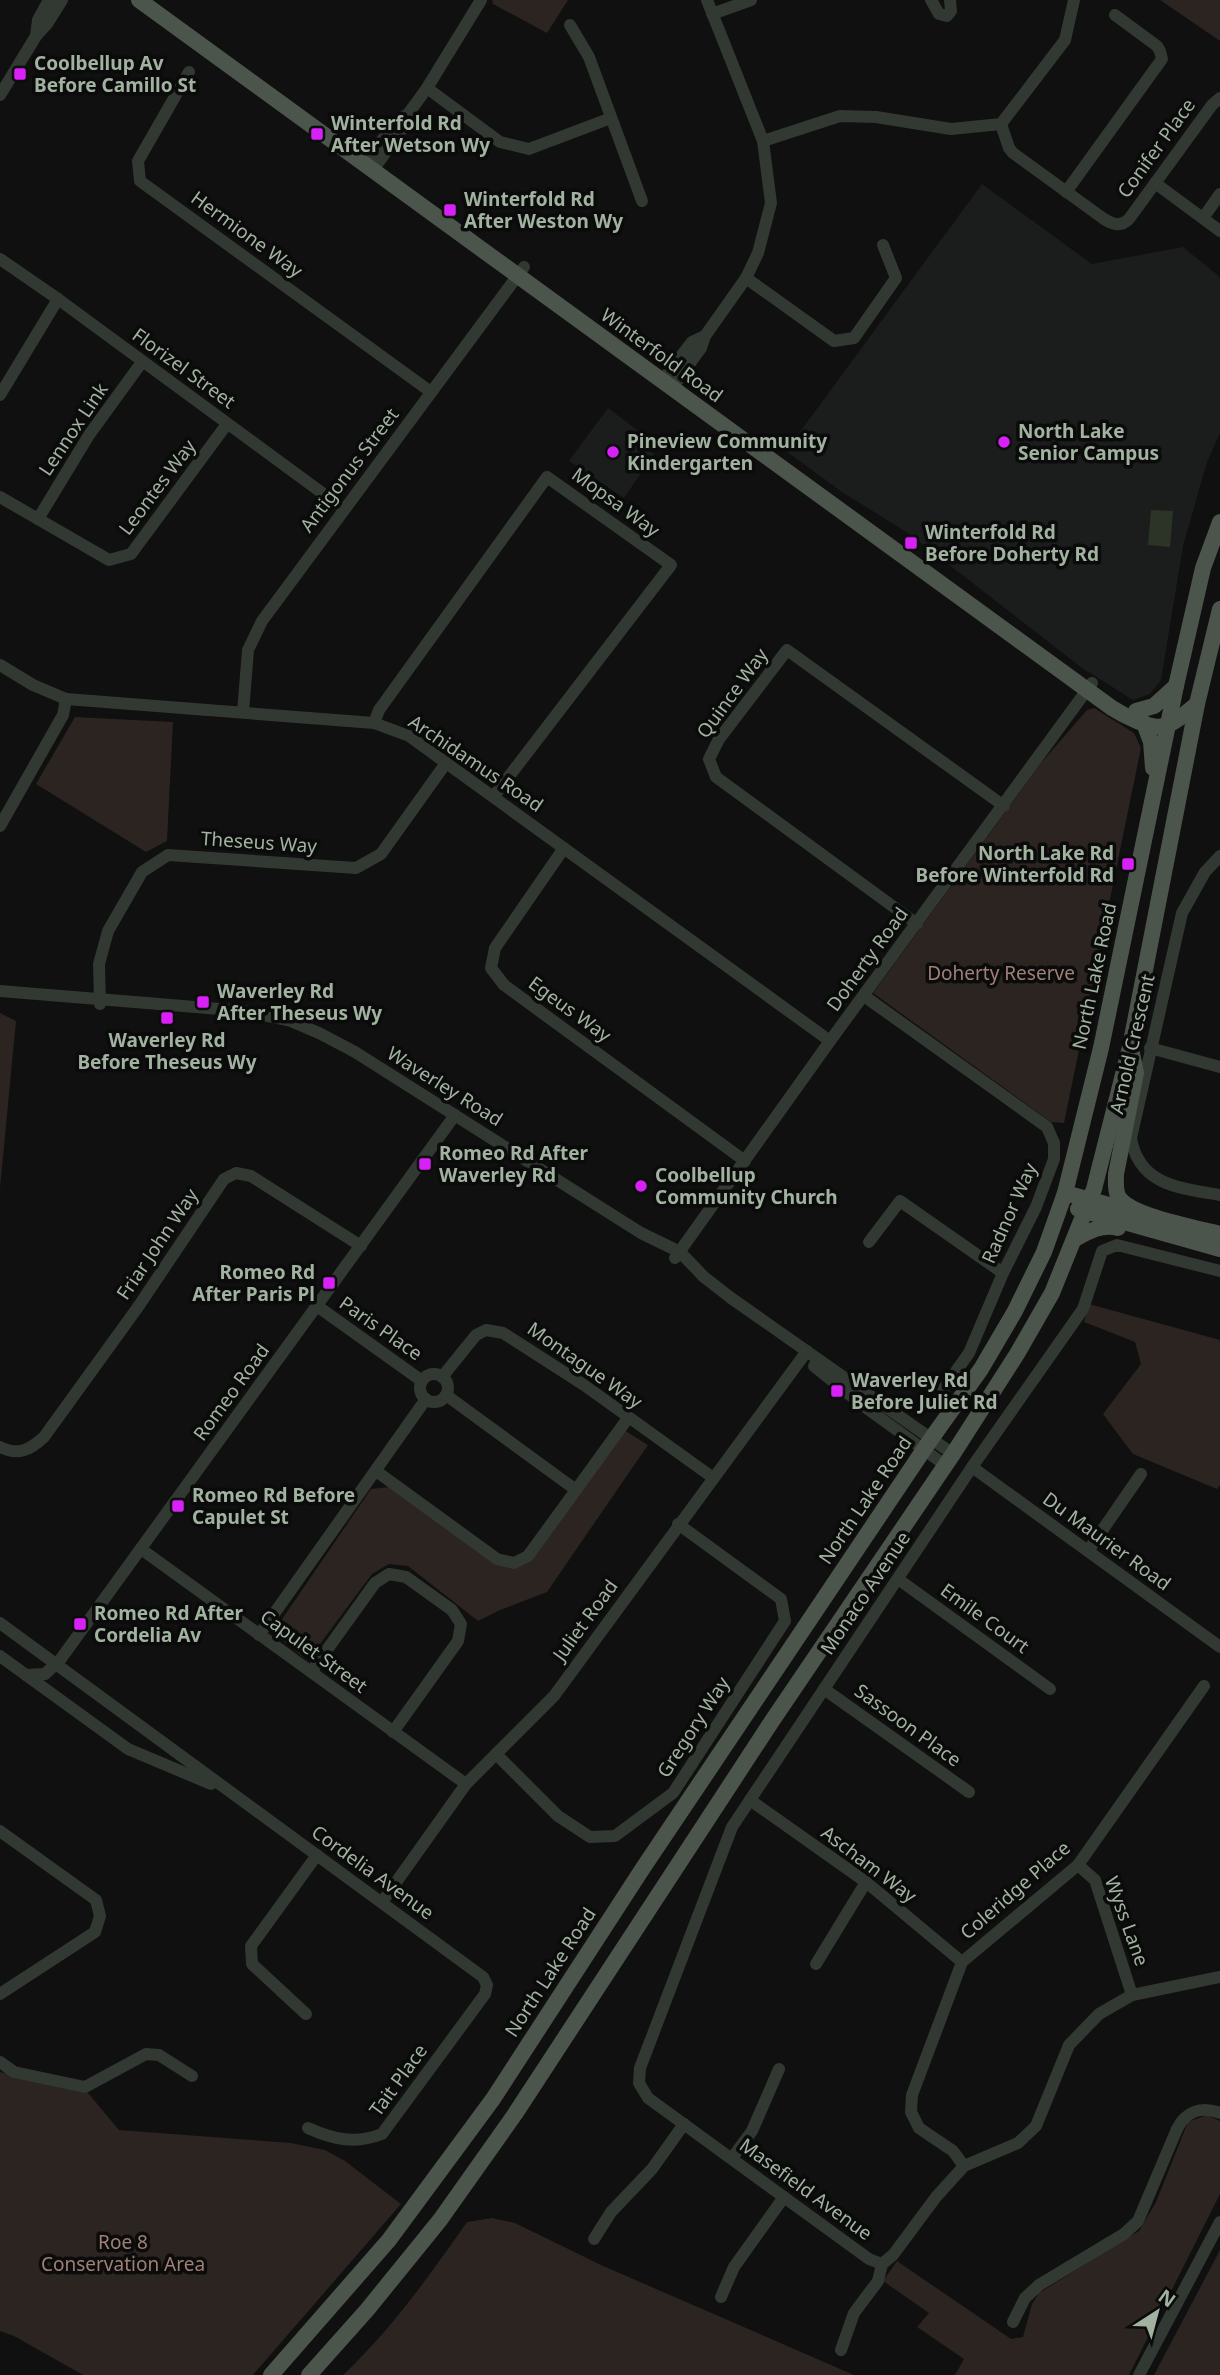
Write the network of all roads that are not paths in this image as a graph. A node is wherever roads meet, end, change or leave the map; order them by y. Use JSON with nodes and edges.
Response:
{"nodes":[{"id":1,"x":49,"y":0,"type":"edge"},
{"id":2,"x":62,"y":0,"type":"edge"},
{"id":3,"x":139,"y":0,"type":"edge"},
{"id":4,"x":153,"y":0,"type":"edge"},
{"id":5,"x":481,"y":0,"type":"edge"},
{"id":6,"x":707,"y":0,"type":"edge"},
{"id":7,"x":751,"y":0,"type":"edge"},
{"id":8,"x":931,"y":0,"type":"edge"},
{"id":9,"x":950,"y":0,"type":"edge"},
{"id":10,"x":1074,"y":0,"type":"edge"},
{"id":11,"x":712,"y":15,"type":"junction"},
{"id":12,"x":1115,"y":15,"type":"dead end"},
{"id":13,"x":570,"y":25,"type":"dead end"},
{"id":14,"x":36,"y":36,"type":"junction"},
{"id":15,"x":189,"y":72,"type":"dead end"},
{"id":16,"x":3,"y":81,"type":"edge"},
{"id":17,"x":427,"y":88,"type":"junction"},
{"id":18,"x":0,"y":95,"type":"edge"},
{"id":19,"x":1220,"y":98,"type":"edge"},
{"id":20,"x":611,"y":118,"type":"junction"},
{"id":21,"x":1001,"y":124,"type":"junction"},
{"id":22,"x":763,"y":141,"type":"junction"},
{"id":23,"x":371,"y":163,"type":"junction"},
{"id":24,"x":1155,"y":183,"type":"junction"},
{"id":25,"x":1066,"y":192,"type":"junction"},
{"id":26,"x":1220,"y":194,"type":"edge"},
{"id":27,"x":642,"y":201,"type":"dead end"},
{"id":28,"x":1203,"y":218,"type":"junction"},
{"id":29,"x":1220,"y":231,"type":"edge"},
{"id":30,"x":883,"y":245,"type":"dead end"},
{"id":31,"x":0,"y":259,"type":"edge"},
{"id":32,"x":521,"y":271,"type":"junction"},
{"id":33,"x":746,"y":278,"type":"junction"},
{"id":34,"x":58,"y":299,"type":"junction"},
{"id":35,"x":142,"y":362,"type":"junction"},
{"id":36,"x":670,"y":381,"type":"junction"},
{"id":37,"x":431,"y":392,"type":"junction"},
{"id":38,"x":0,"y":395,"type":"edge"},
{"id":39,"x":227,"y":424,"type":"junction"},
{"id":40,"x":0,"y":497,"type":"edge"},
{"id":41,"x":344,"y":509,"type":"junction"},
{"id":42,"x":38,"y":519,"type":"junction"},
{"id":43,"x":1220,"y":522,"type":"edge"},
{"id":44,"x":1220,"y":610,"type":"edge"},
{"id":45,"x":0,"y":665,"type":"edge"},
{"id":46,"x":1176,"y":686,"type":"junction"},
{"id":47,"x":1089,"y":687,"type":"junction"},
{"id":48,"x":66,"y":699,"type":"junction"},
{"id":49,"x":1197,"y":704,"type":"junction"},
{"id":50,"x":243,"y":712,"type":"junction"},
{"id":51,"x":1140,"y":717,"type":"junction"},
{"id":52,"x":374,"y":723,"type":"junction"},
{"id":53,"x":1168,"y":726,"type":"junction"},
{"id":54,"x":1188,"y":748,"type":"junction"},
{"id":55,"x":446,"y":763,"type":"junction"},
{"id":56,"x":1154,"y":785,"type":"junction"},
{"id":57,"x":494,"y":796,"type":"junction"},
{"id":58,"x":1004,"y":806,"type":"junction"},
{"id":59,"x":0,"y":826,"type":"edge"},
{"id":60,"x":564,"y":848,"type":"junction"},
{"id":61,"x":1220,"y":856,"type":"edge"},
{"id":62,"x":917,"y":925,"type":"junction"},
{"id":63,"x":0,"y":991,"type":"edge"},
{"id":64,"x":864,"y":996,"type":"junction"},
{"id":65,"x":0,"y":1000,"type":"edge"},
{"id":66,"x":96,"y":1003,"type":"junction"},
{"id":67,"x":830,"y":1041,"type":"junction"},
{"id":68,"x":1130,"y":1047,"type":"junction"},
{"id":69,"x":1150,"y":1048,"type":"junction"},
{"id":70,"x":1220,"y":1067,"type":"edge"},
{"id":71,"x":452,"y":1118,"type":"junction"},
{"id":72,"x":745,"y":1161,"type":"junction"},
{"id":73,"x":1220,"y":1195,"type":"edge"},
{"id":74,"x":1064,"y":1198,"type":"junction"},
{"id":75,"x":1088,"y":1206,"type":"junction"},
{"id":76,"x":1220,"y":1235,"type":"edge"},
{"id":77,"x":1075,"y":1239,"type":"junction"},
{"id":78,"x":869,"y":1242,"type":"dead end"},
{"id":79,"x":361,"y":1246,"type":"junction"},
{"id":80,"x":1220,"y":1250,"type":"edge"},
{"id":81,"x":678,"y":1256,"type":"junction"},
{"id":82,"x":1220,"y":1271,"type":"edge"},
{"id":83,"x":1003,"y":1273,"type":"junction"},
{"id":84,"x":317,"y":1306,"type":"junction"},
{"id":85,"x":804,"y":1354,"type":"junction"},
{"id":86,"x":442,"y":1377,"type":"junction"},
{"id":87,"x":422,"y":1381,"type":"junction"},
{"id":88,"x":446,"y":1395,"type":"junction"},
{"id":89,"x":937,"y":1398,"type":"dead end"},
{"id":90,"x":426,"y":1399,"type":"junction"},
{"id":91,"x":628,"y":1418,"type":"junction"},
{"id":92,"x":928,"y":1444,"type":"junction"},
{"id":93,"x":0,"y":1447,"type":"edge"},
{"id":94,"x":949,"y":1459,"type":"junction"},
{"id":95,"x":972,"y":1467,"type":"junction"},
{"id":96,"x":376,"y":1471,"type":"junction"},
{"id":97,"x":1141,"y":1474,"type":"dead end"},
{"id":98,"x":712,"y":1477,"type":"junction"},
{"id":99,"x":576,"y":1490,"type":"junction"},
{"id":100,"x":678,"y":1524,"type":"junction"},
{"id":101,"x":141,"y":1549,"type":"junction"},
{"id":102,"x":1088,"y":1551,"type":"junction"},
{"id":103,"x":898,"y":1579,"type":"junction"},
{"id":104,"x":0,"y":1623,"type":"edge"},
{"id":105,"x":259,"y":1635,"type":"junction"},
{"id":106,"x":1220,"y":1647,"type":"edge"},
{"id":107,"x":0,"y":1656,"type":"edge"},
{"id":108,"x":56,"y":1664,"type":"junction"},
{"id":109,"x":311,"y":1672,"type":"junction"},
{"id":110,"x":26,"y":1675,"type":"junction"},
{"id":111,"x":1205,"y":1686,"type":"dead end"},
{"id":112,"x":824,"y":1689,"type":"junction"},
{"id":113,"x":1050,"y":1689,"type":"dead end"},
{"id":114,"x":393,"y":1732,"type":"junction"},
{"id":115,"x":496,"y":1754,"type":"junction"},
{"id":116,"x":466,"y":1784,"type":"junction"},
{"id":117,"x":232,"y":1792,"type":"junction"},
{"id":118,"x":969,"y":1792,"type":"dead end"},
{"id":119,"x":750,"y":1800,"type":"junction"},
{"id":120,"x":0,"y":1831,"type":"edge"},
{"id":121,"x":317,"y":1855,"type":"junction"},
{"id":122,"x":1078,"y":1865,"type":"junction"},
{"id":123,"x":866,"y":1882,"type":"junction"},
{"id":124,"x":382,"y":1902,"type":"junction"},
{"id":125,"x":962,"y":1962,"type":"junction"},
{"id":126,"x":816,"y":1964,"type":"dead end"},
{"id":127,"x":1220,"y":1977,"type":"edge"},
{"id":128,"x":487,"y":1985,"type":"joint"},
{"id":129,"x":0,"y":1994,"type":"edge"},
{"id":130,"x":1132,"y":1995,"type":"junction"},
{"id":131,"x":306,"y":2014,"type":"dead end"},
{"id":132,"x":0,"y":2062,"type":"edge"},
{"id":133,"x":779,"y":2069,"type":"dead end"},
{"id":134,"x":192,"y":2076,"type":"dead end"},
{"id":135,"x":639,"y":2083,"type":"joint"},
{"id":136,"x":1220,"y":2113,"type":"edge"},
{"id":137,"x":684,"y":2124,"type":"junction"},
{"id":138,"x":308,"y":2128,"type":"dead end"},
{"id":139,"x":732,"y":2158,"type":"junction"},
{"id":140,"x":964,"y":2166,"type":"junction"},
{"id":141,"x":784,"y":2197,"type":"junction"},
{"id":142,"x":1220,"y":2222,"type":"edge"},
{"id":143,"x":594,"y":2239,"type":"dead end"},
{"id":144,"x":882,"y":2264,"type":"junction"},
{"id":145,"x":721,"y":2297,"type":"dead end"},
{"id":146,"x":1013,"y":2322,"type":"dead end"},
{"id":147,"x":841,"y":2350,"type":"dead end"},
{"id":148,"x":271,"y":2375,"type":"edge"},
{"id":149,"x":309,"y":2375,"type":"edge"},
{"id":150,"x":1139,"y":2375,"type":"edge"}],
"edges":[{"from":1,"to":14,"type":"street"},
{"from":2,"to":14,"type":"street"},
{"from":3,"to":23,"type":"main road","name":"Winterfold Road"},
{"from":4,"to":23,"type":"main road","name":"Winterfold Road"},
{"from":5,"to":17,"type":"street"},
{"from":6,"to":11,"type":"street"},
{"from":7,"to":11,"type":"street"},
{"from":8,"to":9,"type":"street"},
{"from":10,"to":21,"type":"street"},
{"from":11,"to":22,"type":"street"},
{"from":12,"to":25,"type":"street"},
{"from":13,"to":20,"type":"street"},
{"from":14,"to":16,"type":"street"},
{"from":15,"to":37,"type":"street","name":"Hermione Way"},
{"from":16,"to":18,"type":"street"},
{"from":17,"to":20,"type":"street"},
{"from":17,"to":23,"type":"street"},
{"from":19,"to":24,"type":"street","name":"Conifer Place"},
{"from":20,"to":27,"type":"street"},
{"from":21,"to":22,"type":"street"},
{"from":21,"to":25,"type":"street","name":"Conifer Place"},
{"from":22,"to":33,"type":"street"},
{"from":23,"to":32,"type":"main road","name":"Winterfold Road"},
{"from":24,"to":25,"type":"street","name":"Conifer Place"},
{"from":24,"to":28,"type":"street"},
{"from":26,"to":28,"type":"street"},
{"from":28,"to":29,"type":"street"},
{"from":30,"to":33,"type":"street"},
{"from":31,"to":34,"type":"street","name":"Florizel Street"},
{"from":32,"to":36,"type":"main road","name":"Winterfold Road"},
{"from":32,"to":37,"type":"street","name":"Antigonus Street"},
{"from":33,"to":36,"type":"street"},
{"from":34,"to":35,"type":"street","name":"Florizel Street"},
{"from":34,"to":38,"type":"street"},
{"from":35,"to":39,"type":"street","name":"Florizel Street"},
{"from":35,"to":42,"type":"street","name":"Lennox Link"},
{"from":36,"to":47,"type":"main road","name":"Winterfold Road"},
{"from":37,"to":41,"type":"street","name":"Antigonus Street"},
{"from":39,"to":41,"type":"street","name":"Florizel Street"},
{"from":39,"to":42,"type":"street","name":"Leontes Way"},
{"from":40,"to":42,"type":"street","name":"Leontes Way"},
{"from":41,"to":50,"type":"street","name":"Antigonus Street"},
{"from":43,"to":46,"type":"main road","name":"North Lake Road"},
{"from":44,"to":49,"type":"main road"},
{"from":45,"to":48,"type":"street","name":"Archidamus Road"},
{"from":46,"to":51,"type":"main road"},
{"from":46,"to":53,"type":"main road","name":"North Lake Road"},
{"from":47,"to":51,"type":"main road","name":"Winterfold Road"},
{"from":47,"to":58,"type":"street","name":"Doherty Road"},
{"from":48,"to":50,"type":"street","name":"Archidamus Road"},
{"from":48,"to":59,"type":"street"},
{"from":49,"to":53,"type":"main road"},
{"from":49,"to":54,"type":"main road"},
{"from":50,"to":52,"type":"street","name":"Archidamus Road"},
{"from":51,"to":53,"type":"main road","name":"Winterfold Road"},
{"from":51,"to":56,"type":"main road"},
{"from":52,"to":55,"type":"street","name":"Archidamus Road"},
{"from":52,"to":57,"type":"street","name":"Mopsa Way"},
{"from":53,"to":54,"type":"main road"},
{"from":53,"to":56,"type":"main road","name":"North Lake Road"},
{"from":54,"to":68,"type":"main road"},
{"from":55,"to":57,"type":"street","name":"Archidamus Road"},
{"from":55,"to":66,"type":"street","name":"Theseus Way"},
{"from":56,"to":74,"type":"main road","name":"North Lake Road"},
{"from":57,"to":60,"type":"street","name":"Archidamus Road"},
{"from":58,"to":62,"type":"street","name":"Doherty Road"},
{"from":58,"to":62,"type":"street","name":"Quince Way"},
{"from":60,"to":67,"type":"street","name":"Archidamus Road"},
{"from":60,"to":72,"type":"street","name":"Egeus Way"},
{"from":61,"to":69,"type":"street","name":"Arnold Crescent"},
{"from":62,"to":64,"type":"street","name":"Doherty Road"},
{"from":63,"to":66,"type":"street","name":"Waverley Road"},
{"from":64,"to":67,"type":"street","name":"Doherty Road"},
{"from":64,"to":83,"type":"street","name":"Radnor Way"},
{"from":65,"to":66,"type":"street","name":"Waverley Road"},
{"from":66,"to":71,"type":"street","name":"Waverley Road"},
{"from":67,"to":72,"type":"street","name":"Doherty Road"},
{"from":68,"to":75,"type":"main road"},
{"from":68,"to":76,"type":"main road"},
{"from":69,"to":70,"type":"street"},
{"from":69,"to":73,"type":"street","name":"Arnold Crescent"},
{"from":71,"to":79,"type":"street","name":"Romeo Road"},
{"from":71,"to":81,"type":"street","name":"Waverley Road"},
{"from":72,"to":81,"type":"street","name":"Doherty Road"},
{"from":74,"to":75,"type":"main road"},
{"from":74,"to":92,"type":"main road","name":"North Lake Road"},
{"from":75,"to":76,"type":"main road"},
{"from":75,"to":77,"type":"main road"},
{"from":75,"to":80,"type":"main road"},
{"from":77,"to":80,"type":"main road"},
{"from":77,"to":94,"type":"main road"},
{"from":78,"to":83,"type":"street"},
{"from":79,"to":84,"type":"street","name":"Romeo Road"},
{"from":79,"to":93,"type":"street","name":"Friar John Way"},
{"from":81,"to":85,"type":"street","name":"Waverley Road"},
{"from":82,"to":95,"type":"street","name":"Monaco Avenue"},
{"from":83,"to":89,"type":"street","name":"Radnor Way"},
{"from":84,"to":87,"type":"street","name":"Paris Place"},
{"from":84,"to":101,"type":"street","name":"Romeo Road"},
{"from":85,"to":92,"type":"street","name":"Waverley Road"},
{"from":85,"to":98,"type":"street","name":"Juliet Road"},
{"from":86,"to":87,"type":"street"},
{"from":86,"to":88,"type":"street"},
{"from":86,"to":91,"type":"street","name":"Montague Way"},
{"from":87,"to":90,"type":"street"},
{"from":88,"to":90,"type":"street"},
{"from":88,"to":99,"type":"street"},
{"from":90,"to":96,"type":"street"},
{"from":91,"to":98,"type":"street","name":"Montague Way"},
{"from":91,"to":99,"type":"street"},
{"from":92,"to":94,"type":"street","name":"Waverley Road"},
{"from":92,"to":148,"type":"main road","name":"North Lake Road"},
{"from":94,"to":149,"type":"main road"},
{"from":95,"to":102,"type":"street","name":"Du Maurier Road"},
{"from":95,"to":103,"type":"street","name":"Monaco Avenue"},
{"from":96,"to":99,"type":"street"},
{"from":96,"to":105,"type":"street"},
{"from":97,"to":102,"type":"street"},
{"from":98,"to":100,"type":"street","name":"Juliet Road"},
{"from":100,"to":115,"type":"street","name":"Juliet Road"},
{"from":100,"to":115,"type":"street","name":"Gregory Way"},
{"from":101,"to":105,"type":"street","name":"Capulet Street"},
{"from":101,"to":108,"type":"street","name":"Romeo Road"},
{"from":102,"to":106,"type":"street","name":"Du Maurier Road"},
{"from":103,"to":112,"type":"street","name":"Monaco Avenue"},
{"from":103,"to":113,"type":"street","name":"Emile Court"},
{"from":104,"to":108,"type":"street","name":"Cordelia Avenue"},
{"from":105,"to":109,"type":"street","name":"Capulet Street"},
{"from":107,"to":110,"type":"street","name":"Cordelia Avenue"},
{"from":108,"to":110,"type":"street"},
{"from":108,"to":117,"type":"street","name":"Cordelia Avenue"},
{"from":109,"to":114,"type":"street","name":"Capulet Street"},
{"from":109,"to":114,"type":"street"},
{"from":110,"to":117,"type":"street","name":"Cordelia Avenue"},
{"from":111,"to":122,"type":"street","name":"Coleridge Place"},
{"from":112,"to":118,"type":"street","name":"Sassoon Place"},
{"from":112,"to":119,"type":"street","name":"Monaco Avenue"},
{"from":114,"to":116,"type":"street","name":"Capulet Street"},
{"from":115,"to":116,"type":"street","name":"Juliet Road"},
{"from":116,"to":124,"type":"street","name":"Juliet Road"},
{"from":117,"to":121,"type":"street","name":"Cordelia Avenue"},
{"from":119,"to":123,"type":"street","name":"Ascham Way"},
{"from":119,"to":135,"type":"street","name":"Monaco Avenue"},
{"from":120,"to":129,"type":"street"},
{"from":121,"to":124,"type":"street","name":"Cordelia Avenue"},
{"from":121,"to":131,"type":"street"},
{"from":122,"to":125,"type":"street","name":"Coleridge Place"},
{"from":122,"to":130,"type":"street","name":"Wyss Lane"},
{"from":123,"to":125,"type":"street","name":"Ascham Way"},
{"from":123,"to":126,"type":"street"},
{"from":124,"to":128,"type":"street","name":"Cordelia Avenue"},
{"from":125,"to":140,"type":"street","name":"Coleridge Place"},
{"from":127,"to":130,"type":"street","name":"Masefield Avenue"},
{"from":128,"to":138,"type":"street","name":"Tait Place"},
{"from":130,"to":140,"type":"street","name":"Masefield Avenue"},
{"from":132,"to":134,"type":"street"},
{"from":133,"to":139,"type":"street"},
{"from":135,"to":137,"type":"street","name":"Masefield Avenue"},
{"from":136,"to":146,"type":"street"},
{"from":137,"to":139,"type":"street","name":"Masefield Avenue"},
{"from":137,"to":143,"type":"street"},
{"from":139,"to":141,"type":"street","name":"Masefield Avenue"},
{"from":140,"to":144,"type":"street","name":"Masefield Avenue"},
{"from":141,"to":144,"type":"street","name":"Masefield Avenue"},
{"from":141,"to":145,"type":"street"},
{"from":142,"to":150,"type":"street"},
{"from":144,"to":147,"type":"street"}]}
